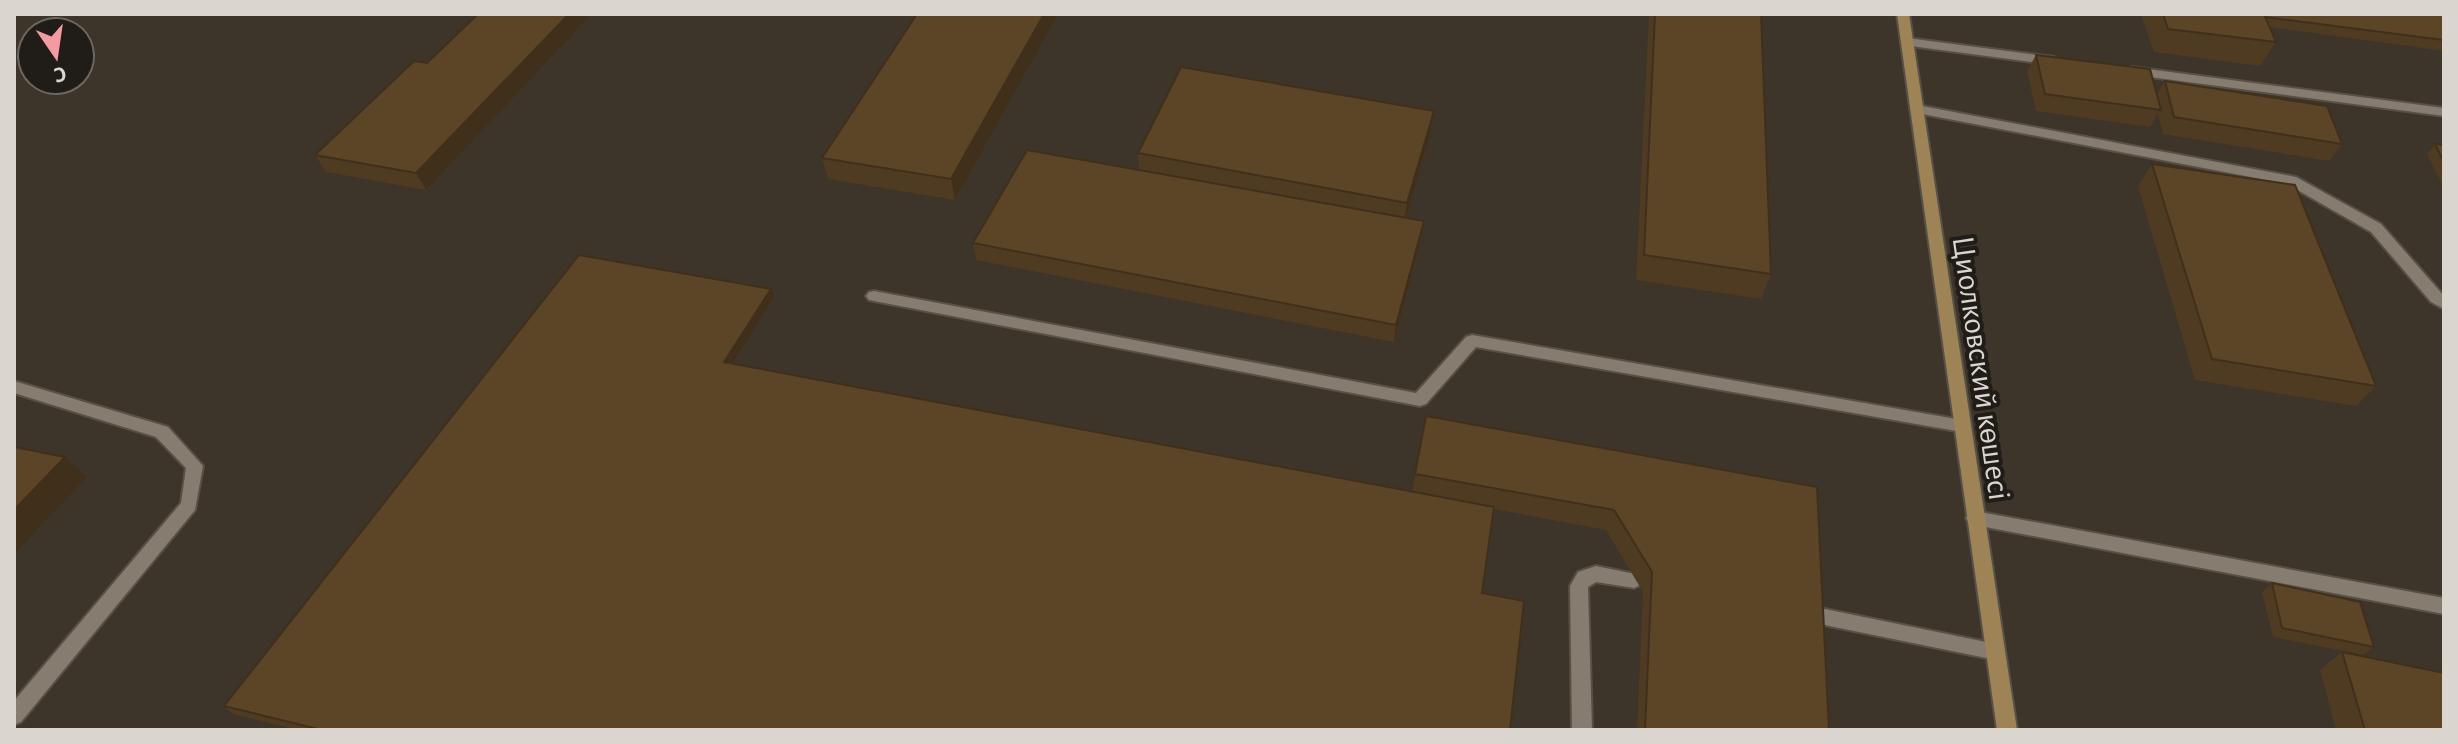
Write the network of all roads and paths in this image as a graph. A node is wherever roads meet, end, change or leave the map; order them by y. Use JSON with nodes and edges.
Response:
{"nodes":[{"id":1,"x":1903,"y":14,"type":"edge"},
{"id":2,"x":1907,"y":42,"type":"junction"},
{"id":3,"x":2065,"y":63,"type":"edge"},
{"id":4,"x":2113,"y":69,"type":"edge"},
{"id":5,"x":1917,"y":109,"type":"junction"},
{"id":6,"x":2444,"y":112,"type":"edge"},
{"id":7,"x":874,"y":296,"type":"dead end"},
{"id":8,"x":2444,"y":303,"type":"edge"},
{"id":9,"x":14,"y":387,"type":"edge"},
{"id":10,"x":1962,"y":426,"type":"junction"},
{"id":11,"x":1975,"y":518,"type":"junction"},
{"id":12,"x":1634,"y":580,"type":"edge"},
{"id":13,"x":2444,"y":606,"type":"edge"},
{"id":14,"x":1810,"y":614,"type":"edge"},
{"id":15,"x":1996,"y":652,"type":"junction"},
{"id":16,"x":14,"y":716,"type":"edge"},
{"id":17,"x":1582,"y":730,"type":"edge"},
{"id":18,"x":2007,"y":730,"type":"edge"}],
"edges":[{"from":1,"to":2,"type":"street","name":"Циолковский көшесі"},
{"from":2,"to":3,"type":"lane"},
{"from":2,"to":5,"type":"street","name":"Циолковский көшесі"},
{"from":4,"to":6,"type":"lane"},
{"from":5,"to":8,"type":"lane"},
{"from":5,"to":10,"type":"street","name":"Циолковский көшесі"},
{"from":7,"to":10,"type":"lane"},
{"from":9,"to":16,"type":"lane"},
{"from":10,"to":11,"type":"street","name":"Циолковский көшесі"},
{"from":11,"to":13,"type":"lane"},
{"from":11,"to":15,"type":"street","name":"Циолковский көшесі"},
{"from":12,"to":17,"type":"lane"},
{"from":14,"to":15,"type":"lane"},
{"from":15,"to":18,"type":"street","name":"Циолковский көшесі"}]}
